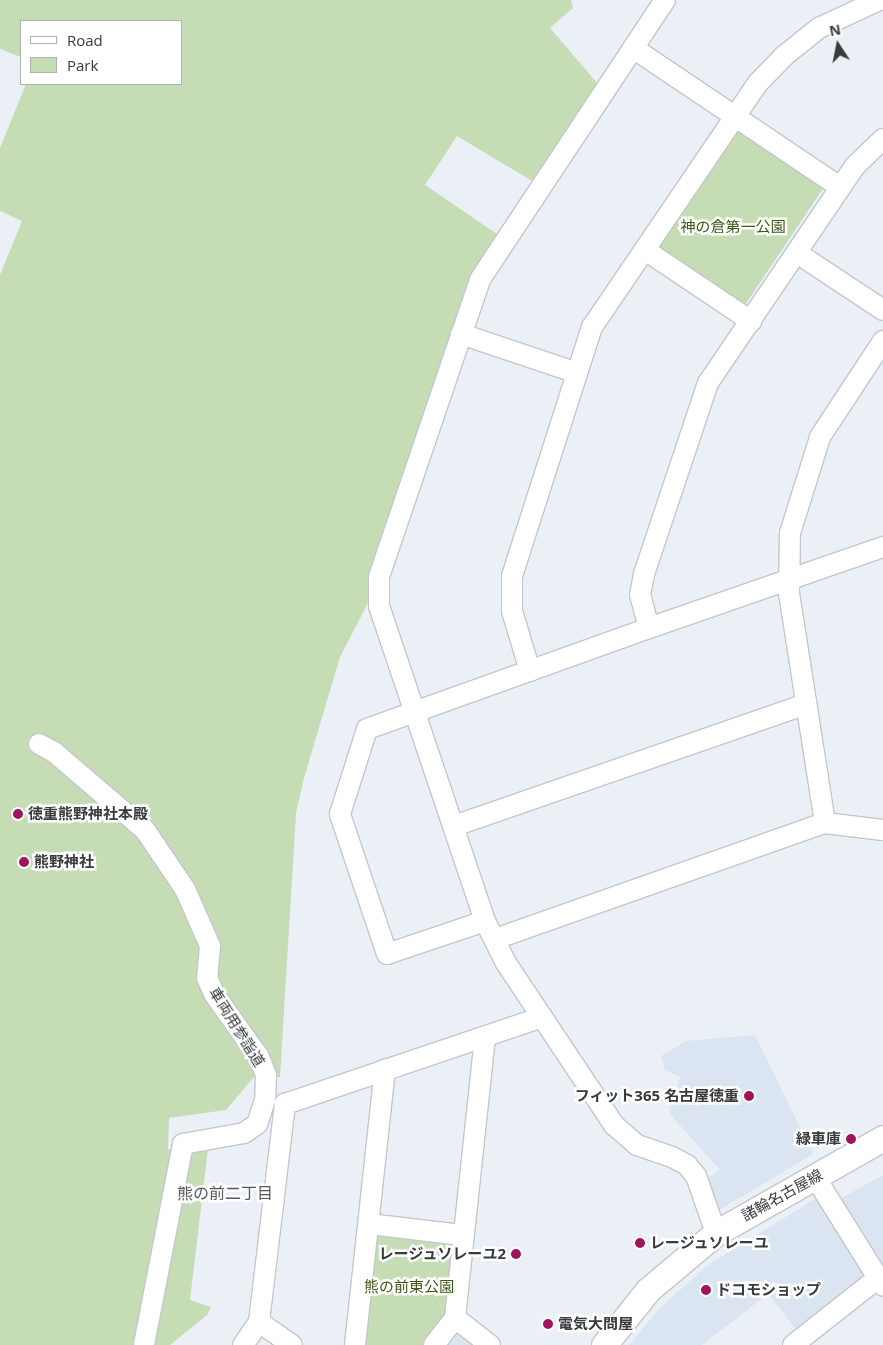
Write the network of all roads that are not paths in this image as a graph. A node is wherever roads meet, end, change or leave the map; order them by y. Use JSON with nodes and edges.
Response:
{"nodes":[{"id":1,"x":665,"y":0,"type":"edge"},
{"id":2,"x":878,"y":0,"type":"edge"},
{"id":3,"x":632,"y":48,"type":"junction"},
{"id":4,"x":734,"y":114,"type":"junction"},
{"id":5,"x":883,"y":139,"type":"edge"},
{"id":6,"x":840,"y":188,"type":"junction"},
{"id":7,"x":645,"y":250,"type":"junction"},
{"id":8,"x":797,"y":253,"type":"junction"},
{"id":9,"x":883,"y":310,"type":"edge"},
{"id":10,"x":751,"y":321,"type":"junction"},
{"id":11,"x":461,"y":334,"type":"junction"},
{"id":12,"x":883,"y":341,"type":"edge"},
{"id":13,"x":577,"y":373,"type":"junction"},
{"id":14,"x":883,"y":547,"type":"edge"},
{"id":15,"x":789,"y":579,"type":"junction"},
{"id":16,"x":649,"y":628,"type":"junction"},
{"id":17,"x":530,"y":671,"type":"junction"},
{"id":18,"x":807,"y":704,"type":"junction"},
{"id":19,"x":415,"y":712,"type":"junction"},
{"id":20,"x":40,"y":744,"type":"dead end"},
{"id":21,"x":825,"y":823,"type":"junction"},
{"id":22,"x":454,"y":826,"type":"junction"},
{"id":23,"x":883,"y":830,"type":"edge"},
{"id":24,"x":484,"y":921,"type":"junction"},
{"id":25,"x":495,"y":939,"type":"junction"},
{"id":26,"x":542,"y":1017,"type":"junction"},
{"id":27,"x":485,"y":1036,"type":"junction"},
{"id":28,"x":385,"y":1070,"type":"junction"},
{"id":29,"x":883,"y":1138,"type":"edge"},
{"id":30,"x":815,"y":1176,"type":"junction"},
{"id":31,"x":370,"y":1224,"type":"junction"},
{"id":32,"x":716,"y":1233,"type":"junction"},
{"id":33,"x":462,"y":1235,"type":"junction"},
{"id":34,"x":881,"y":1282,"type":"edge"},
{"id":35,"x":455,"y":1318,"type":"junction"},
{"id":36,"x":259,"y":1322,"type":"junction"},
{"id":37,"x":144,"y":1345,"type":"edge"},
{"id":38,"x":243,"y":1345,"type":"edge"},
{"id":39,"x":292,"y":1345,"type":"edge"},
{"id":40,"x":355,"y":1345,"type":"edge"},
{"id":41,"x":434,"y":1345,"type":"edge"},
{"id":42,"x":490,"y":1345,"type":"edge"},
{"id":43,"x":604,"y":1345,"type":"edge"},
{"id":44,"x":793,"y":1345,"type":"edge"}],
"edges":[{"from":1,"to":3,"type":"street"},
{"from":2,"to":4,"type":"street"},
{"from":3,"to":4,"type":"street"},
{"from":3,"to":11,"type":"street"},
{"from":4,"to":6,"type":"street"},
{"from":4,"to":7,"type":"street"},
{"from":5,"to":6,"type":"street"},
{"from":6,"to":8,"type":"street"},
{"from":7,"to":10,"type":"street"},
{"from":7,"to":13,"type":"street"},
{"from":8,"to":9,"type":"street"},
{"from":8,"to":10,"type":"street"},
{"from":10,"to":16,"type":"street"},
{"from":11,"to":13,"type":"street"},
{"from":11,"to":19,"type":"street"},
{"from":12,"to":15,"type":"street"},
{"from":13,"to":17,"type":"street"},
{"from":14,"to":15,"type":"street"},
{"from":15,"to":16,"type":"street"},
{"from":15,"to":18,"type":"street"},
{"from":16,"to":17,"type":"street"},
{"from":17,"to":19,"type":"street"},
{"from":18,"to":21,"type":"street"},
{"from":18,"to":22,"type":"street"},
{"from":19,"to":22,"type":"street"},
{"from":19,"to":24,"type":"street"},
{"from":20,"to":37,"type":"street","name":"車両用参詣道"},
{"from":21,"to":23,"type":"street"},
{"from":21,"to":25,"type":"street"},
{"from":22,"to":24,"type":"street"},
{"from":24,"to":25,"type":"street"},
{"from":25,"to":26,"type":"street"},
{"from":26,"to":27,"type":"street"},
{"from":26,"to":32,"type":"street"},
{"from":27,"to":28,"type":"street"},
{"from":27,"to":33,"type":"street"},
{"from":28,"to":31,"type":"street"},
{"from":28,"to":36,"type":"street"},
{"from":29,"to":30,"type":"main road","name":"諸輪名古屋線"},
{"from":30,"to":32,"type":"main road","name":"諸輪名古屋線"},
{"from":30,"to":34,"type":"street"},
{"from":31,"to":33,"type":"street"},
{"from":31,"to":40,"type":"street"},
{"from":32,"to":43,"type":"main road","name":"諸輪名古屋線"},
{"from":33,"to":35,"type":"street"},
{"from":34,"to":44,"type":"street"},
{"from":35,"to":41,"type":"street"},
{"from":35,"to":42,"type":"street"},
{"from":36,"to":38,"type":"street"},
{"from":36,"to":39,"type":"street"}]}
